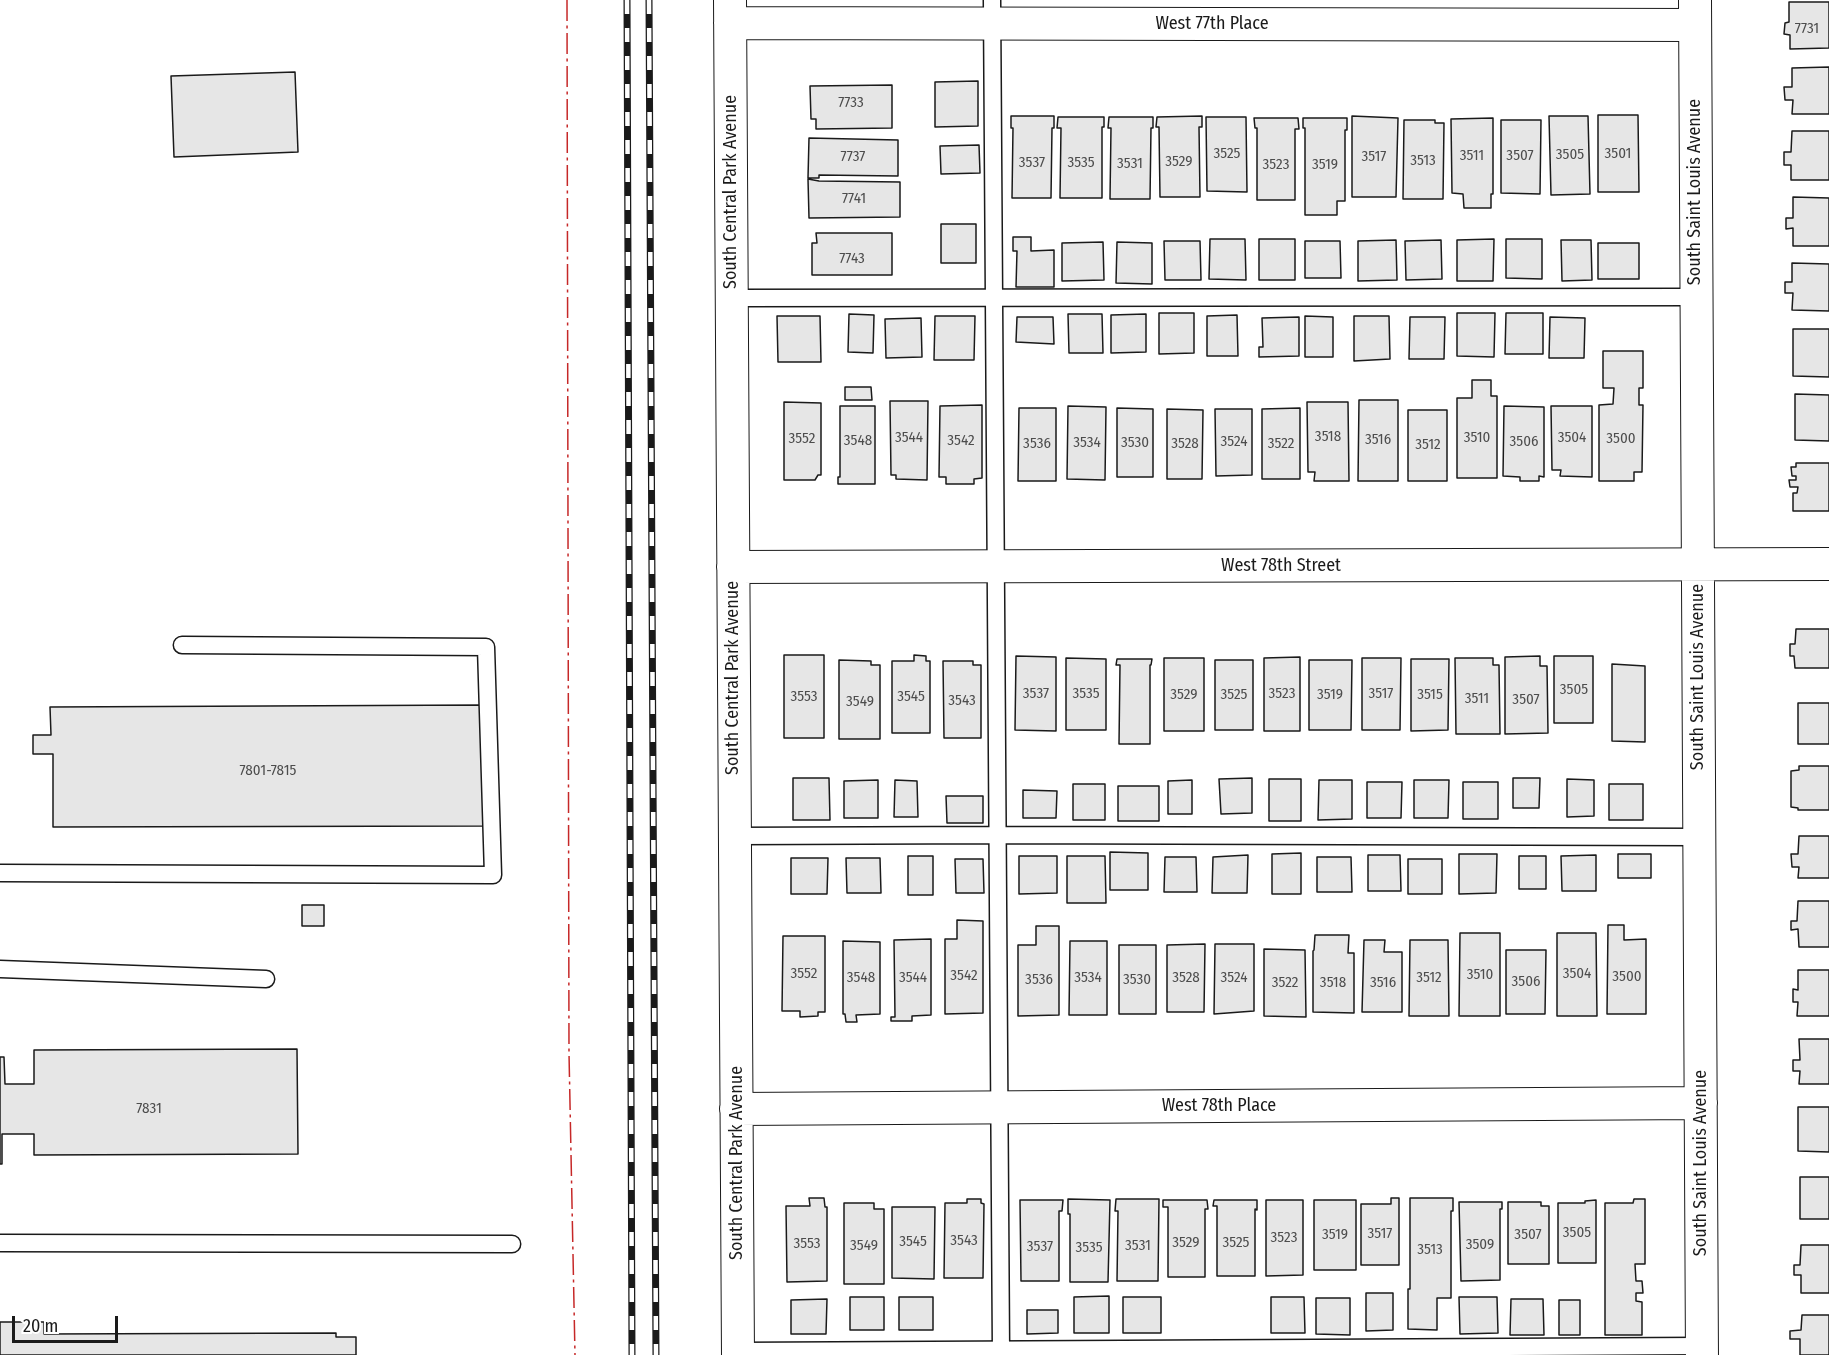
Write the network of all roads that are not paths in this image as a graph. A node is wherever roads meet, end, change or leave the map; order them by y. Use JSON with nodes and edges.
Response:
{"nodes":[{"id":1,"x":730,"y":12,"type":"edge"},
{"id":2,"x":992,"y":12,"type":"edge"},
{"id":3,"x":1695,"y":12,"type":"edge"},
{"id":4,"x":994,"y":297,"type":"junction"},
{"id":5,"x":1696,"y":297,"type":"junction"},
{"id":6,"x":731,"y":298,"type":"junction"},
{"id":7,"x":1829,"y":564,"type":"edge"},
{"id":8,"x":1698,"y":565,"type":"junction"},
{"id":9,"x":733,"y":567,"type":"junction"},
{"id":10,"x":996,"y":567,"type":"junction"},
{"id":11,"x":182,"y":645,"type":"dead end"},
{"id":12,"x":998,"y":834,"type":"junction"},
{"id":13,"x":734,"y":836,"type":"junction"},
{"id":14,"x":1699,"y":837,"type":"junction"},
{"id":15,"x":0,"y":873,"type":"edge"},
{"id":16,"x":0,"y":969,"type":"edge"},
{"id":17,"x":266,"y":979,"type":"dead end"},
{"id":18,"x":1701,"y":1103,"type":"junction"},
{"id":19,"x":999,"y":1108,"type":"junction"},
{"id":20,"x":736,"y":1109,"type":"junction"},
{"id":21,"x":0,"y":1243,"type":"edge"},
{"id":22,"x":512,"y":1244,"type":"dead end"},
{"id":23,"x":1001,"y":1350,"type":"junction"},
{"id":24,"x":1702,"y":1350,"type":"edge"},
{"id":25,"x":1170,"y":1352,"type":"edge"},
{"id":26,"x":738,"y":1353,"type":"edge"}],
"edges":[{"from":1,"to":2,"type":"street","name":"West 77th Place"},
{"from":1,"to":6,"type":"street","name":"South Central Park Avenue"},
{"from":2,"to":3,"type":"street","name":"West 77th Place"},
{"from":2,"to":4,"type":"lane"},
{"from":3,"to":5,"type":"street","name":"South Saint Louis Avenue"},
{"from":4,"to":5,"type":"lane"},
{"from":4,"to":6,"type":"lane"},
{"from":4,"to":10,"type":"lane"},
{"from":5,"to":8,"type":"street","name":"South Saint Louis Avenue"},
{"from":6,"to":9,"type":"street","name":"South Central Park Avenue"},
{"from":7,"to":8,"type":"street","name":"West 78th Street"},
{"from":8,"to":10,"type":"street","name":"West 78th Street"},
{"from":8,"to":14,"type":"street","name":"South Saint Louis Avenue"},
{"from":9,"to":10,"type":"street","name":"West 78th Street"},
{"from":9,"to":13,"type":"street","name":"South Central Park Avenue"},
{"from":10,"to":12,"type":"lane"},
{"from":11,"to":15,"type":"lane"},
{"from":12,"to":13,"type":"lane"},
{"from":12,"to":14,"type":"lane"},
{"from":12,"to":19,"type":"lane"},
{"from":13,"to":20,"type":"street","name":"South Central Park Avenue"},
{"from":14,"to":18,"type":"street","name":"South Saint Louis Avenue"},
{"from":16,"to":17,"type":"lane"},
{"from":18,"to":19,"type":"street","name":"West 78th Place"},
{"from":18,"to":24,"type":"street","name":"South Saint Louis Avenue"},
{"from":19,"to":20,"type":"street","name":"West 78th Place"},
{"from":19,"to":23,"type":"lane"},
{"from":20,"to":26,"type":"street","name":"South Central Park Avenue"},
{"from":21,"to":22,"type":"lane"},
{"from":23,"to":25,"type":"lane"},
{"from":23,"to":26,"type":"lane"},
{"from":24,"to":25,"type":"lane"}]}
